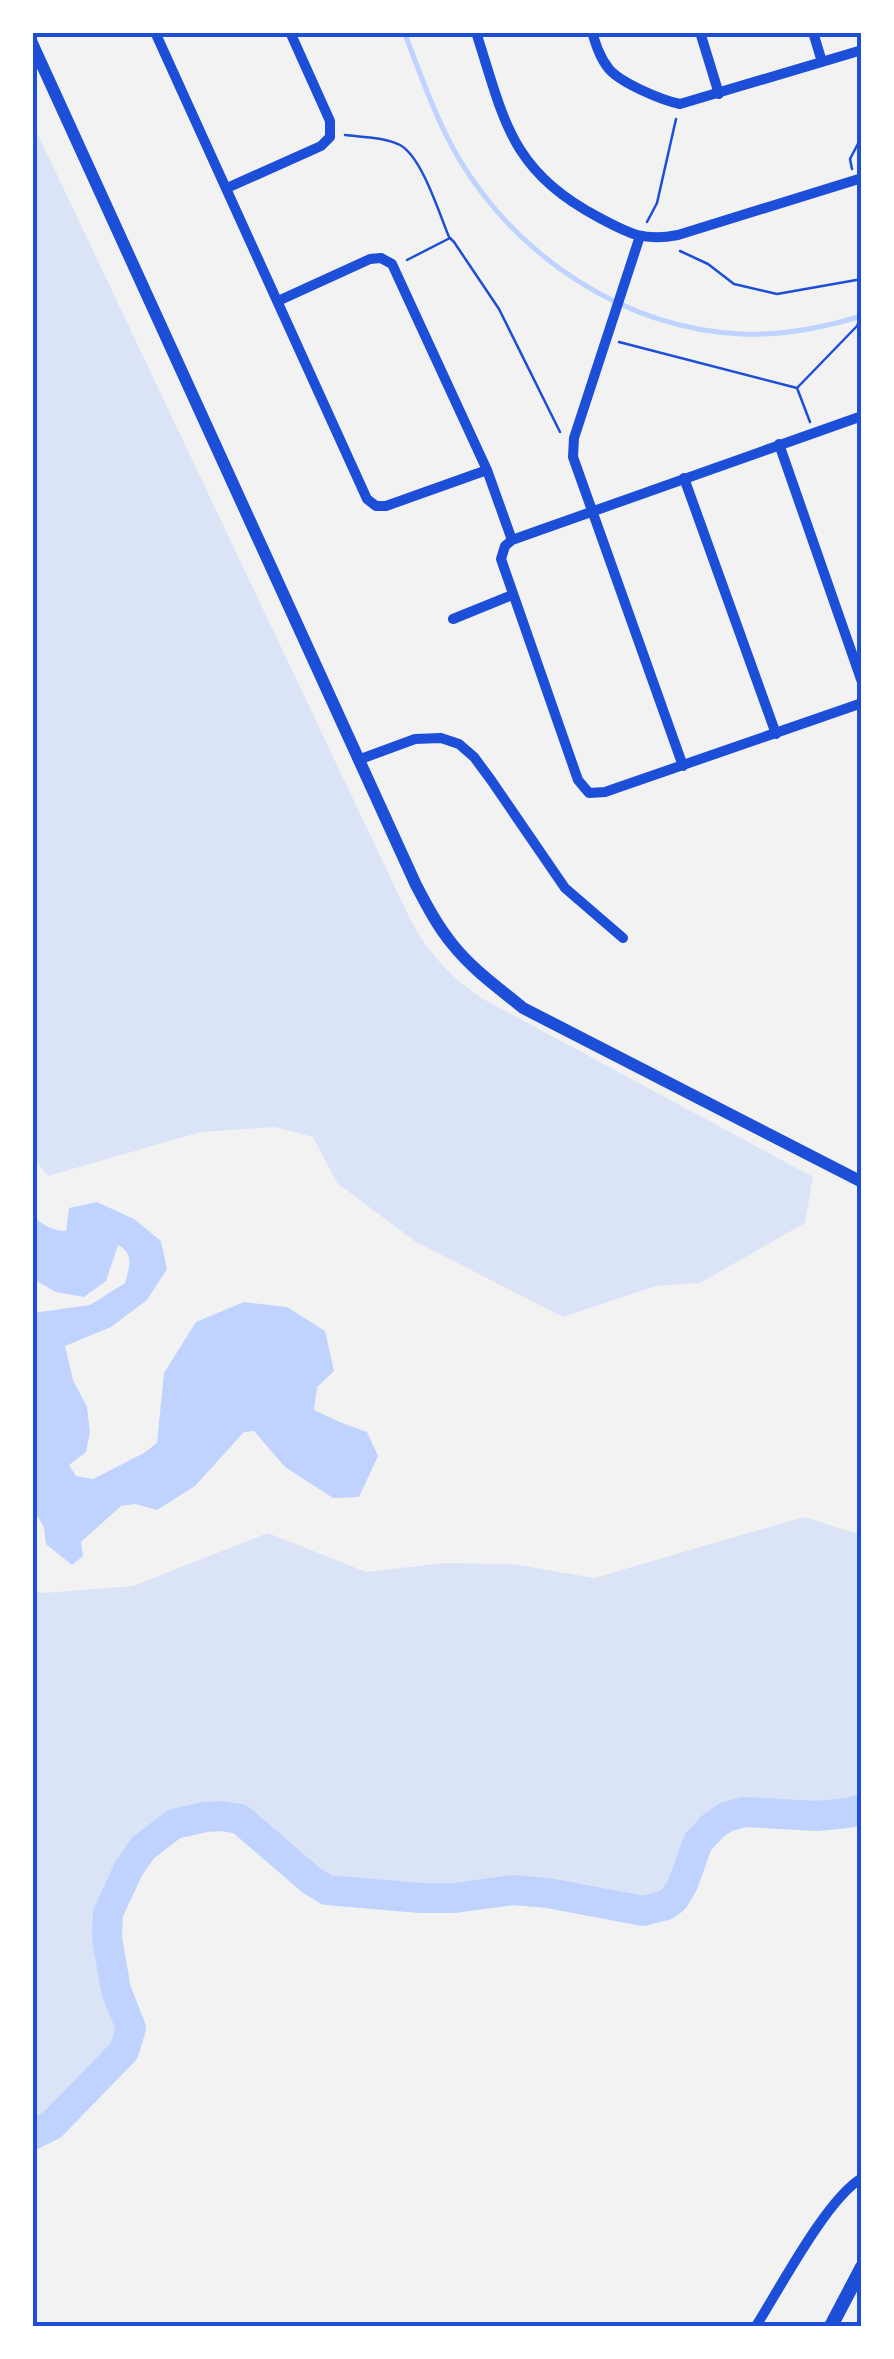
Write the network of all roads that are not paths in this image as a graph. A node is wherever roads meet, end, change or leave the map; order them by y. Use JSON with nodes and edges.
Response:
{"nodes":[{"id":1,"x":155,"y":32,"type":"edge"},
{"id":2,"x":290,"y":32,"type":"edge"},
{"id":3,"x":476,"y":32,"type":"edge"},
{"id":4,"x":592,"y":32,"type":"edge"},
{"id":5,"x":700,"y":32,"type":"edge"},
{"id":6,"x":813,"y":32,"type":"edge"},
{"id":7,"x":32,"y":44,"type":"edge"},
{"id":8,"x":862,"y":50,"type":"edge"},
{"id":9,"x":822,"y":62,"type":"junction"},
{"id":10,"x":719,"y":94,"type":"junction"},
{"id":11,"x":858,"y":179,"type":"edge"},
{"id":12,"x":227,"y":188,"type":"junction"},
{"id":13,"x":640,"y":236,"type":"junction"},
{"id":14,"x":278,"y":300,"type":"junction"},
{"id":15,"x":862,"y":416,"type":"edge"},
{"id":16,"x":779,"y":444,"type":"junction"},
{"id":17,"x":487,"y":470,"type":"junction"},
{"id":18,"x":684,"y":478,"type":"junction"},
{"id":19,"x":591,"y":511,"type":"junction"},
{"id":20,"x":512,"y":540,"type":"junction"},
{"id":21,"x":512,"y":595,"type":"junction"},
{"id":22,"x":453,"y":619,"type":"dead end"},
{"id":23,"x":862,"y":682,"type":"edge"},
{"id":24,"x":862,"y":703,"type":"edge"},
{"id":25,"x":776,"y":734,"type":"junction"},
{"id":26,"x":358,"y":760,"type":"junction"},
{"id":27,"x":683,"y":766,"type":"junction"},
{"id":28,"x":623,"y":938,"type":"dead end"},
{"id":29,"x":862,"y":1182,"type":"edge"},
{"id":30,"x":862,"y":2178,"type":"edge"},
{"id":31,"x":862,"y":2266,"type":"edge"},
{"id":32,"x":756,"y":2326,"type":"edge"},
{"id":33,"x":831,"y":2326,"type":"edge"}],
"edges":[{"from":1,"to":12,"type":"street"},
{"from":2,"to":12,"type":"street"},
{"from":3,"to":13,"type":"street"},
{"from":4,"to":10,"type":"street"},
{"from":5,"to":10,"type":"street"},
{"from":6,"to":9,"type":"street"},
{"from":7,"to":26,"type":"street"},
{"from":8,"to":9,"type":"street"},
{"from":9,"to":10,"type":"street"},
{"from":11,"to":13,"type":"street"},
{"from":12,"to":14,"type":"street"},
{"from":13,"to":19,"type":"street"},
{"from":14,"to":17,"type":"street"},
{"from":14,"to":17,"type":"street"},
{"from":15,"to":16,"type":"street"},
{"from":16,"to":18,"type":"street"},
{"from":16,"to":23,"type":"street"},
{"from":17,"to":20,"type":"street"},
{"from":18,"to":19,"type":"street"},
{"from":18,"to":25,"type":"street"},
{"from":19,"to":20,"type":"street"},
{"from":19,"to":27,"type":"street"},
{"from":20,"to":21,"type":"street"},
{"from":21,"to":22,"type":"street"},
{"from":21,"to":27,"type":"street"},
{"from":24,"to":25,"type":"street"},
{"from":25,"to":27,"type":"street"},
{"from":26,"to":28,"type":"street"},
{"from":26,"to":29,"type":"street"},
{"from":30,"to":32,"type":"street"},
{"from":31,"to":33,"type":"main road"}]}
